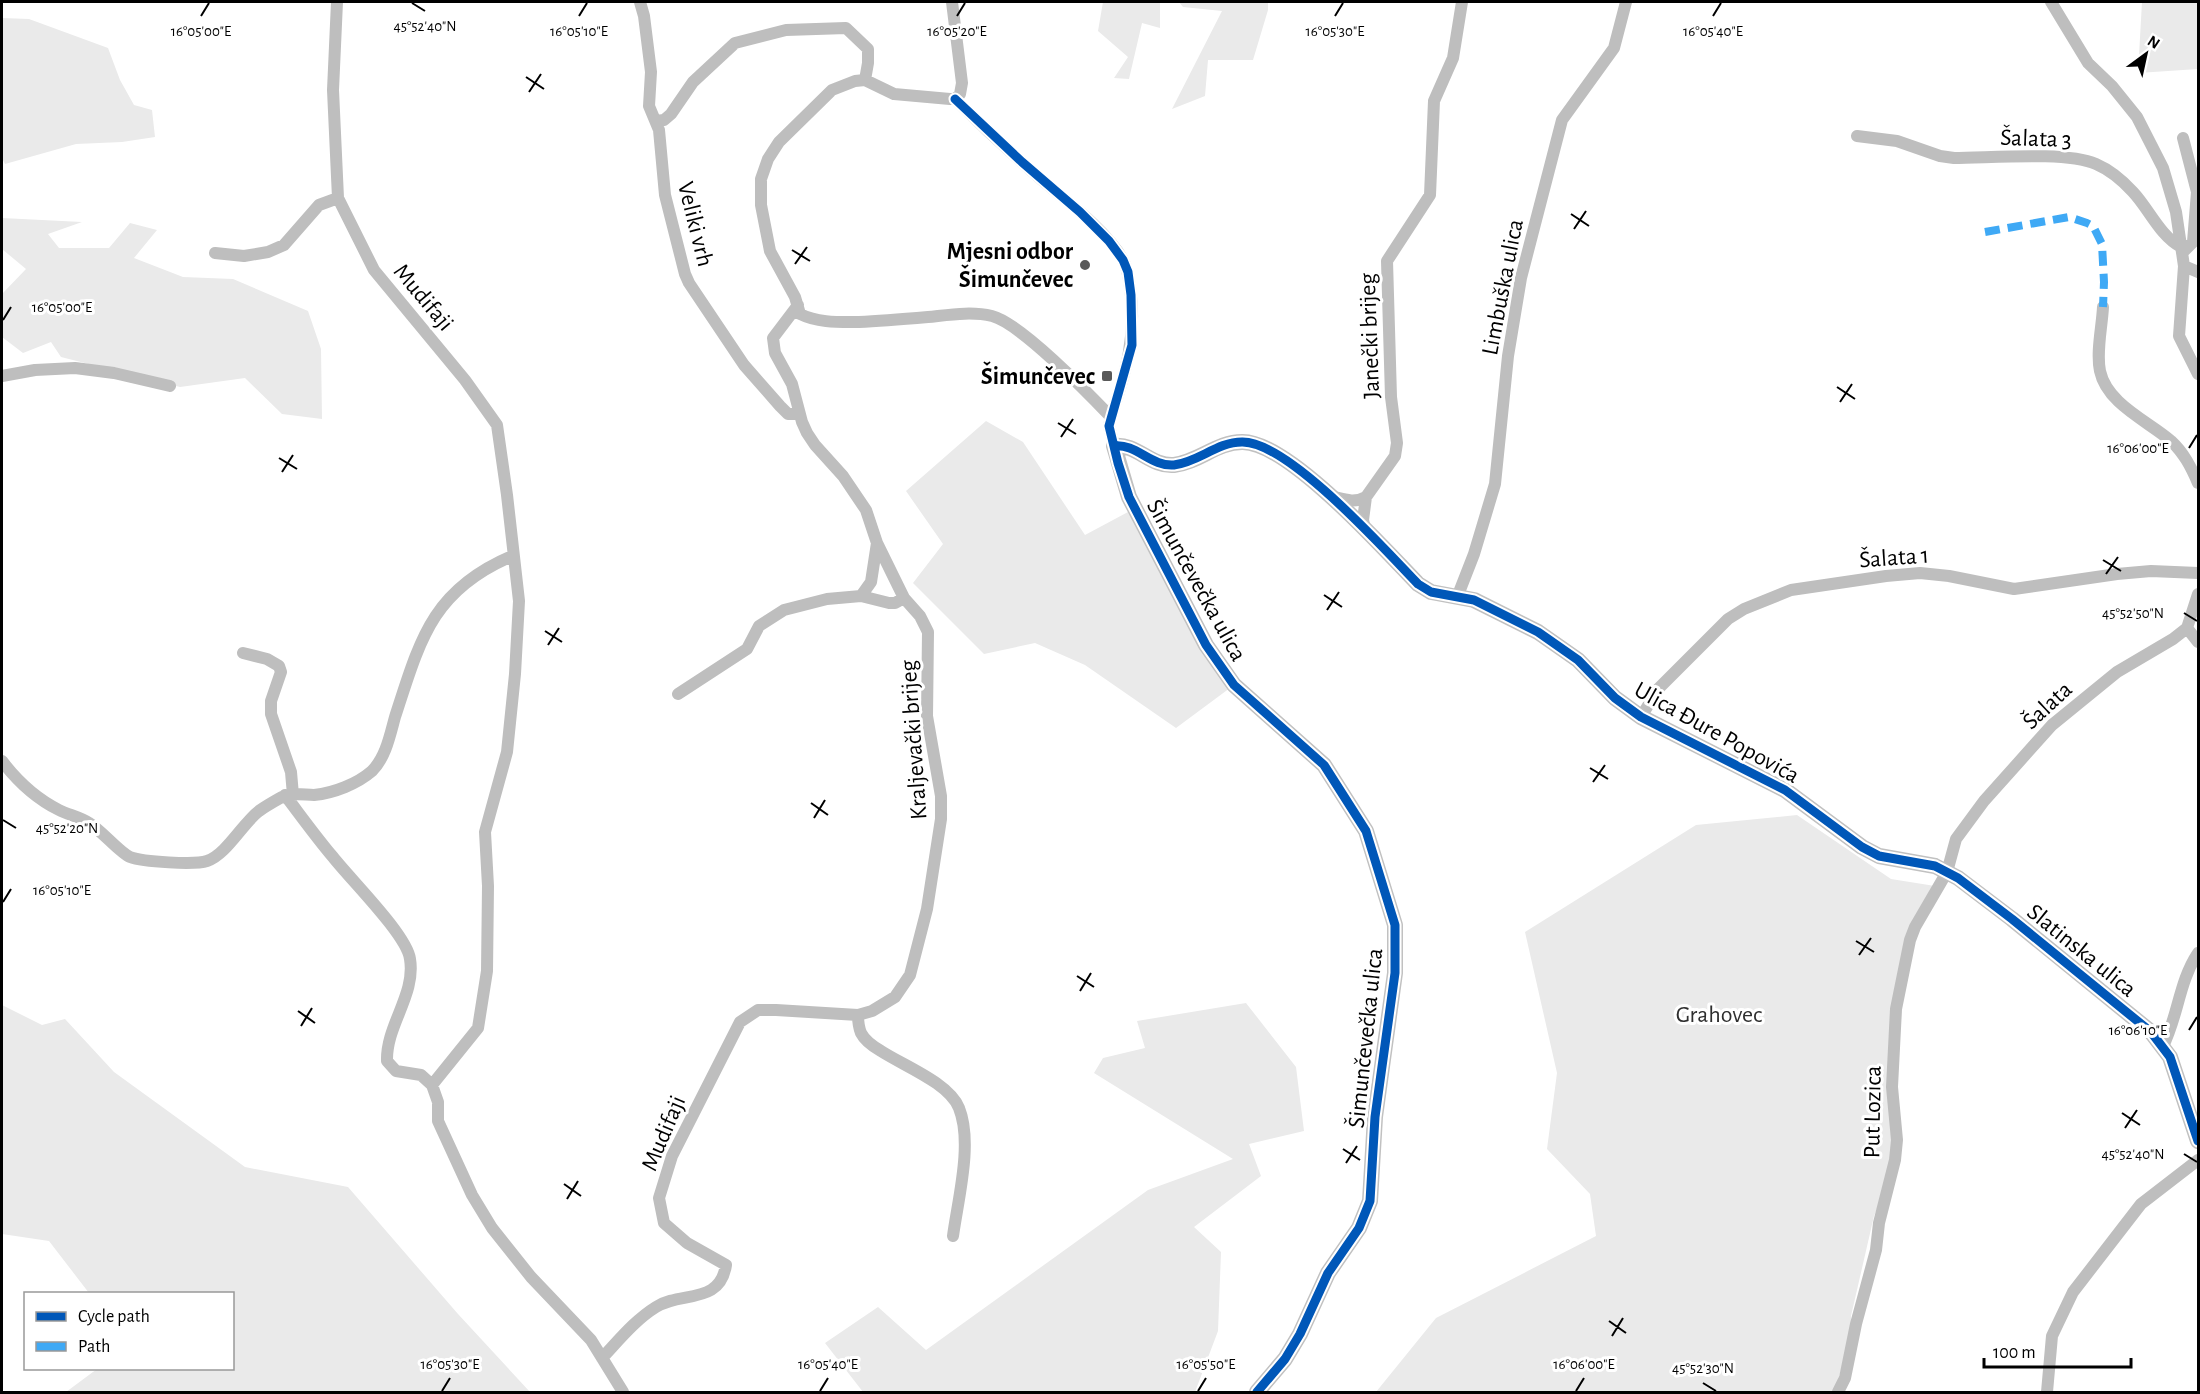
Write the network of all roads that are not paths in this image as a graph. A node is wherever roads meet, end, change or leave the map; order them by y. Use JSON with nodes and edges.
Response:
{"nodes":[{"id":1,"x":337,"y":2,"type":"edge"},
{"id":2,"x":640,"y":2,"type":"edge"},
{"id":3,"x":952,"y":2,"type":"edge"},
{"id":4,"x":1462,"y":2,"type":"edge"},
{"id":5,"x":1626,"y":2,"type":"edge"},
{"id":6,"x":2051,"y":2,"type":"edge"},
{"id":7,"x":865,"y":80,"type":"junction"},
{"id":8,"x":955,"y":99,"type":"junction"},
{"id":9,"x":656,"y":121,"type":"junction"},
{"id":10,"x":1857,"y":136,"type":"dead end"},
{"id":11,"x":2182,"y":138,"type":"dead end"},
{"id":12,"x":338,"y":198,"type":"junction"},
{"id":13,"x":2182,"y":250,"type":"junction"},
{"id":14,"x":215,"y":253,"type":"dead end"},
{"id":15,"x":2184,"y":266,"type":"junction"},
{"id":16,"x":2199,"y":272,"type":"edge"},
{"id":17,"x":798,"y":305,"type":"junction"},
{"id":18,"x":2103,"y":307,"type":"dead end"},
{"id":19,"x":2199,"y":374,"type":"edge"},
{"id":20,"x":2,"y":376,"type":"edge"},
{"id":21,"x":170,"y":386,"type":"dead end"},
{"id":22,"x":800,"y":414,"type":"junction"},
{"id":23,"x":1111,"y":417,"type":"junction"},
{"id":24,"x":1114,"y":446,"type":"junction"},
{"id":25,"x":2199,"y":483,"type":"edge"},
{"id":26,"x":1334,"y":497,"type":"junction"},
{"id":27,"x":1366,"y":497,"type":"junction"},
{"id":28,"x":1365,"y":530,"type":"junction"},
{"id":29,"x":877,"y":543,"type":"junction"},
{"id":30,"x":512,"y":556,"type":"junction"},
{"id":31,"x":2199,"y":573,"type":"edge"},
{"id":32,"x":2199,"y":594,"type":"edge"},
{"id":33,"x":861,"y":596,"type":"junction"},
{"id":34,"x":1458,"y":596,"type":"junction"},
{"id":35,"x":904,"y":598,"type":"junction"},
{"id":36,"x":2187,"y":628,"type":"junction"},
{"id":37,"x":2199,"y":642,"type":"edge"},
{"id":38,"x":243,"y":652,"type":"dead end"},
{"id":39,"x":678,"y":694,"type":"dead end"},
{"id":40,"x":1641,"y":717,"type":"junction"},
{"id":41,"x":2,"y":760,"type":"edge"},
{"id":42,"x":289,"y":795,"type":"junction"},
{"id":43,"x":1947,"y":872,"type":"junction"},
{"id":44,"x":2199,"y":953,"type":"edge"},
{"id":45,"x":858,"y":1015,"type":"junction"},
{"id":46,"x":2163,"y":1046,"type":"junction"},
{"id":47,"x":432,"y":1085,"type":"junction"},
{"id":48,"x":2199,"y":1141,"type":"edge"},
{"id":49,"x":2199,"y":1160,"type":"edge"},
{"id":50,"x":953,"y":1236,"type":"dead end"},
{"id":51,"x":602,"y":1358,"type":"junction"},
{"id":52,"x":623,"y":1392,"type":"edge"},
{"id":53,"x":1257,"y":1392,"type":"edge"},
{"id":54,"x":1838,"y":1392,"type":"edge"},
{"id":55,"x":2047,"y":1392,"type":"edge"}],
"edges":[{"from":1,"to":12,"type":"street"},
{"from":2,"to":9,"type":"street","name":"Veliki vrh"},
{"from":3,"to":8,"type":"street"},
{"from":4,"to":27,"type":"street","name":"Janečki brijeg"},
{"from":5,"to":34,"type":"street","name":"Limbuška ulica"},
{"from":6,"to":13,"type":"street"},
{"from":7,"to":8,"type":"street"},
{"from":7,"to":9,"type":"street"},
{"from":7,"to":17,"type":"street"},
{"from":8,"to":23,"type":"street","name":"Šimunčevečka ulica"},
{"from":9,"to":22,"type":"street","name":"Veliki vrh"},
{"from":10,"to":13,"type":"street","name":"Šalata 3"},
{"from":11,"to":13,"type":"street"},
{"from":12,"to":14,"type":"street"},
{"from":12,"to":30,"type":"street","name":"Mudifaji"},
{"from":13,"to":15,"type":"street"},
{"from":15,"to":16,"type":"street"},
{"from":15,"to":19,"type":"street"},
{"from":17,"to":22,"type":"street","name":"Kraljevački brijeg"},
{"from":17,"to":23,"type":"street"},
{"from":18,"to":25,"type":"street"},
{"from":20,"to":21,"type":"street"},
{"from":22,"to":29,"type":"street","name":"Kraljevački brijeg"},
{"from":23,"to":24,"type":"street","name":"Šimunčevečka ulica"},
{"from":24,"to":26,"type":"street","name":"Ulica Đure Popovića"},
{"from":24,"to":53,"type":"street","name":"Šimunčevečka ulica"},
{"from":26,"to":27,"type":"street"},
{"from":26,"to":28,"type":"street","name":"Ulica Đure Popovića"},
{"from":27,"to":28,"type":"street"},
{"from":28,"to":34,"type":"street","name":"Ulica Đure Popovića"},
{"from":29,"to":33,"type":"street","name":"Kraljevački brijeg"},
{"from":29,"to":35,"type":"street","name":"Kraljevački brijeg"},
{"from":30,"to":42,"type":"street"},
{"from":30,"to":47,"type":"street","name":"Mudifaji"},
{"from":31,"to":40,"type":"street","name":"Šalata 1"},
{"from":32,"to":36,"type":"street"},
{"from":33,"to":35,"type":"street"},
{"from":33,"to":39,"type":"street"},
{"from":34,"to":40,"type":"street","name":"Ulica Đure Popovića"},
{"from":35,"to":45,"type":"street","name":"Kraljevački brijeg"},
{"from":36,"to":37,"type":"street"},
{"from":36,"to":43,"type":"street","name":"Šalata"},
{"from":38,"to":42,"type":"street"},
{"from":40,"to":43,"type":"street","name":"Ulica Đure Popovića"},
{"from":41,"to":42,"type":"street"},
{"from":42,"to":47,"type":"street"},
{"from":43,"to":46,"type":"street","name":"Slatinska ulica"},
{"from":43,"to":54,"type":"street","name":"Put Lozica"},
{"from":44,"to":46,"type":"street"},
{"from":45,"to":50,"type":"street"},
{"from":45,"to":51,"type":"street","name":"Mudifaji"},
{"from":46,"to":48,"type":"street","name":"Slatinska ulica"},
{"from":47,"to":51,"type":"street"},
{"from":49,"to":55,"type":"street"},
{"from":51,"to":52,"type":"street"}]}
